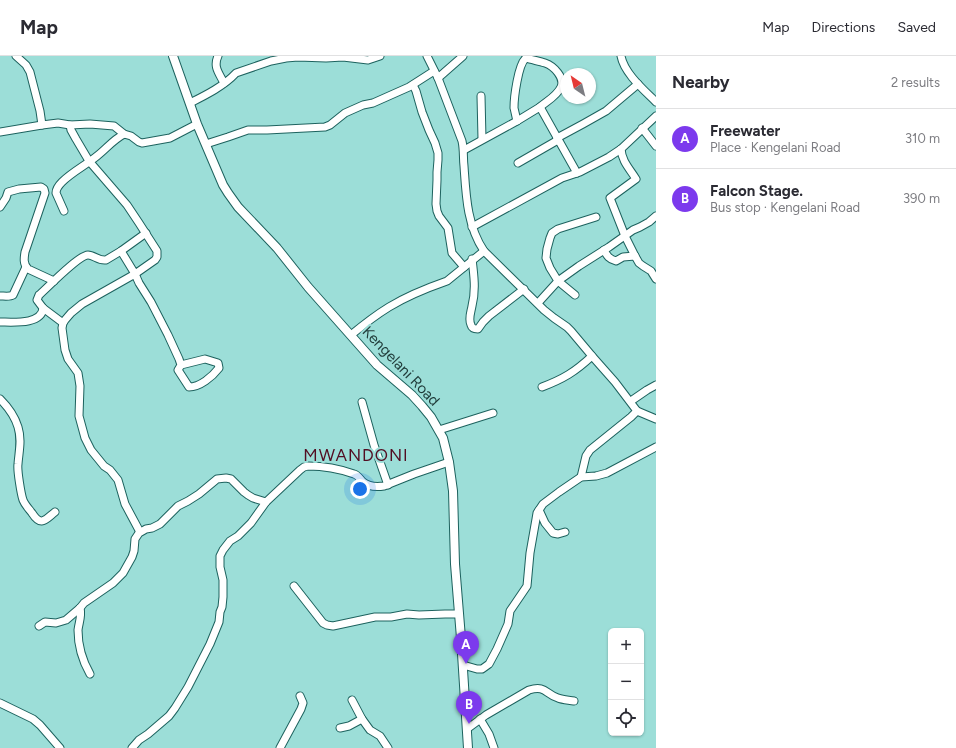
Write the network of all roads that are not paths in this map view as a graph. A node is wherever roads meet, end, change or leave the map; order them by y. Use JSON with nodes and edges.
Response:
{"nodes":[{"id":1,"x":16,"y":56,"type":"edge"},
{"id":2,"x":173,"y":56,"type":"edge"},
{"id":3,"x":218,"y":56,"type":"edge"},
{"id":4,"x":380,"y":56,"type":"edge"},
{"id":5,"x":427,"y":56,"type":"edge"},
{"id":6,"x":463,"y":56,"type":"edge"},
{"id":7,"x":621,"y":56,"type":"edge"},
{"id":8,"x":434,"y":70,"type":"junction"},
{"id":9,"x":438,"y":78,"type":"junction"},
{"id":10,"x":224,"y":82,"type":"junction"},
{"id":11,"x":638,"y":84,"type":"junction"},
{"id":12,"x":413,"y":85,"type":"junction"},
{"id":13,"x":481,"y":96,"type":"dead end"},
{"id":14,"x":656,"y":102,"type":"edge"},
{"id":15,"x":190,"y":103,"type":"junction"},
{"id":16,"x":540,"y":107,"type":"junction"},
{"id":17,"x":656,"y":116,"type":"edge"},
{"id":18,"x":517,"y":121,"type":"junction"},
{"id":19,"x":198,"y":124,"type":"junction"},
{"id":20,"x":42,"y":125,"type":"junction"},
{"id":21,"x":70,"y":125,"type":"junction"},
{"id":22,"x":642,"y":128,"type":"junction"},
{"id":23,"x":0,"y":132,"type":"edge"},
{"id":24,"x":124,"y":134,"type":"junction"},
{"id":25,"x":482,"y":139,"type":"junction"},
{"id":26,"x":558,"y":139,"type":"junction"},
{"id":27,"x":206,"y":144,"type":"junction"},
{"id":28,"x":656,"y":146,"type":"edge"},
{"id":29,"x":621,"y":149,"type":"junction"},
{"id":30,"x":464,"y":150,"type":"junction"},
{"id":31,"x":89,"y":161,"type":"junction"},
{"id":32,"x":518,"y":163,"type":"dead end"},
{"id":33,"x":577,"y":173,"type":"junction"},
{"id":34,"x":56,"y":190,"type":"junction"},
{"id":35,"x":0,"y":192,"type":"edge"},
{"id":36,"x":8,"y":192,"type":"junction"},
{"id":37,"x":45,"y":192,"type":"junction"},
{"id":38,"x":0,"y":206,"type":"edge"},
{"id":39,"x":64,"y":211,"type":"dead end"},
{"id":40,"x":656,"y":216,"type":"edge"},
{"id":41,"x":596,"y":217,"type":"dead end"},
{"id":42,"x":472,"y":227,"type":"junction"},
{"id":43,"x":146,"y":233,"type":"junction"},
{"id":44,"x":625,"y":236,"type":"junction"},
{"id":45,"x":604,"y":250,"type":"junction"},
{"id":46,"x":121,"y":251,"type":"junction"},
{"id":47,"x":484,"y":251,"type":"junction"},
{"id":48,"x":635,"y":256,"type":"junction"},
{"id":49,"x":472,"y":260,"type":"junction"},
{"id":50,"x":26,"y":267,"type":"junction"},
{"id":51,"x":464,"y":267,"type":"junction"},
{"id":52,"x":135,"y":274,"type":"junction"},
{"id":53,"x":656,"y":278,"type":"edge"},
{"id":54,"x":54,"y":281,"type":"junction"},
{"id":55,"x":558,"y":281,"type":"junction"},
{"id":56,"x":524,"y":289,"type":"junction"},
{"id":57,"x":575,"y":295,"type":"dead end"},
{"id":58,"x":0,"y":296,"type":"edge"},
{"id":59,"x":538,"y":303,"type":"junction"},
{"id":60,"x":43,"y":308,"type":"junction"},
{"id":61,"x":0,"y":322,"type":"edge"},
{"id":62,"x":63,"y":323,"type":"junction"},
{"id":63,"x":351,"y":334,"type":"junction"},
{"id":64,"x":592,"y":356,"type":"junction"},
{"id":65,"x":181,"y":365,"type":"junction"},
{"id":66,"x":656,"y":385,"type":"edge"},
{"id":67,"x":542,"y":387,"type":"dead end"},
{"id":68,"x":0,"y":399,"type":"edge"},
{"id":69,"x":630,"y":401,"type":"junction"},
{"id":70,"x":362,"y":402,"type":"dead end"},
{"id":71,"x":637,"y":411,"type":"junction"},
{"id":72,"x":493,"y":414,"type":"dead end"},
{"id":73,"x":656,"y":419,"type":"edge"},
{"id":74,"x":439,"y":430,"type":"junction"},
{"id":75,"x":656,"y":447,"type":"edge"},
{"id":76,"x":449,"y":462,"type":"junction"},
{"id":77,"x":581,"y":477,"type":"junction"},
{"id":78,"x":388,"y":485,"type":"junction"},
{"id":79,"x":266,"y":502,"type":"junction"},
{"id":80,"x":539,"y":510,"type":"junction"},
{"id":81,"x":55,"y":512,"type":"dead end"},
{"id":82,"x":140,"y":532,"type":"junction"},
{"id":83,"x":565,"y":532,"type":"dead end"},
{"id":84,"x":294,"y":586,"type":"dead end"},
{"id":85,"x":80,"y":608,"type":"junction"},
{"id":86,"x":459,"y":614,"type":"junction"},
{"id":87,"x":39,"y":626,"type":"dead end"},
{"id":88,"x":463,"y":665,"type":"junction"},
{"id":89,"x":90,"y":674,"type":"dead end"},
{"id":90,"x":300,"y":696,"type":"dead end"},
{"id":91,"x":352,"y":700,"type":"dead end"},
{"id":92,"x":574,"y":701,"type":"dead end"},
{"id":93,"x":0,"y":703,"type":"edge"},
{"id":94,"x":362,"y":719,"type":"junction"},
{"id":95,"x":480,"y":719,"type":"junction"},
{"id":96,"x":340,"y":728,"type":"dead end"},
{"id":97,"x":467,"y":729,"type":"junction"},
{"id":98,"x":56,"y":746,"type":"edge"},
{"id":99,"x":132,"y":748,"type":"edge"},
{"id":100,"x":280,"y":748,"type":"edge"},
{"id":101,"x":388,"y":748,"type":"edge"},
{"id":102,"x":468,"y":748,"type":"edge"},
{"id":103,"x":494,"y":748,"type":"edge"}],
"edges":[{"from":1,"to":20,"type":"street"},
{"from":2,"to":15,"type":"main road","name":"Kengelani Road"},
{"from":3,"to":10,"type":"street"},
{"from":4,"to":10,"type":"street"},
{"from":5,"to":8,"type":"street"},
{"from":6,"to":9,"type":"street"},
{"from":7,"to":11,"type":"street"},
{"from":8,"to":9,"type":"street"},
{"from":8,"to":12,"type":"street"},
{"from":9,"to":30,"type":"street"},
{"from":10,"to":15,"type":"street"},
{"from":11,"to":14,"type":"street"},
{"from":11,"to":26,"type":"street"},
{"from":12,"to":27,"type":"street"},
{"from":12,"to":51,"type":"street"},
{"from":13,"to":25,"type":"street"},
{"from":15,"to":19,"type":"main road","name":"Kengelani Road"},
{"from":16,"to":18,"type":"street"},
{"from":16,"to":18,"type":"street"},
{"from":16,"to":26,"type":"street"},
{"from":17,"to":22,"type":"street"},
{"from":18,"to":25,"type":"street"},
{"from":19,"to":24,"type":"street"},
{"from":19,"to":27,"type":"main road","name":"Kengelani Road"},
{"from":20,"to":21,"type":"street"},
{"from":20,"to":23,"type":"street"},
{"from":21,"to":24,"type":"street"},
{"from":21,"to":31,"type":"street"},
{"from":22,"to":28,"type":"street"},
{"from":22,"to":29,"type":"street"},
{"from":24,"to":31,"type":"street"},
{"from":25,"to":30,"type":"street"},
{"from":26,"to":32,"type":"street"},
{"from":26,"to":33,"type":"street"},
{"from":27,"to":63,"type":"main road","name":"Kengelani Road"},
{"from":29,"to":33,"type":"street"},
{"from":29,"to":44,"type":"street"},
{"from":30,"to":42,"type":"street"},
{"from":31,"to":34,"type":"street"},
{"from":31,"to":43,"type":"street"},
{"from":33,"to":42,"type":"street"},
{"from":34,"to":37,"type":"street"},
{"from":34,"to":39,"type":"street"},
{"from":35,"to":36,"type":"street"},
{"from":36,"to":37,"type":"street"},
{"from":36,"to":38,"type":"street"},
{"from":37,"to":50,"type":"street"},
{"from":40,"to":44,"type":"street"},
{"from":41,"to":55,"type":"street"},
{"from":42,"to":47,"type":"street"},
{"from":43,"to":46,"type":"street"},
{"from":43,"to":52,"type":"street"},
{"from":44,"to":45,"type":"street"},
{"from":44,"to":48,"type":"street"},
{"from":45,"to":48,"type":"street"},
{"from":45,"to":55,"type":"street"},
{"from":46,"to":52,"type":"street"},
{"from":46,"to":54,"type":"street"},
{"from":47,"to":49,"type":"street"},
{"from":47,"to":56,"type":"street"},
{"from":48,"to":53,"type":"street"},
{"from":49,"to":51,"type":"street"},
{"from":49,"to":56,"type":"street"},
{"from":50,"to":54,"type":"street"},
{"from":50,"to":58,"type":"street"},
{"from":51,"to":63,"type":"street"},
{"from":52,"to":62,"type":"street"},
{"from":52,"to":65,"type":"street"},
{"from":54,"to":60,"type":"street"},
{"from":55,"to":57,"type":"street"},
{"from":55,"to":59,"type":"street"},
{"from":56,"to":59,"type":"street"},
{"from":59,"to":64,"type":"street"},
{"from":60,"to":61,"type":"street"},
{"from":60,"to":62,"type":"street"},
{"from":62,"to":82,"type":"street"},
{"from":63,"to":74,"type":"main road","name":"Kengelani Road"},
{"from":64,"to":67,"type":"street"},
{"from":64,"to":69,"type":"street"},
{"from":65,"to":65,"type":"street"},
{"from":66,"to":69,"type":"street"},
{"from":68,"to":81,"type":"street"},
{"from":69,"to":71,"type":"street"},
{"from":70,"to":78,"type":"street"},
{"from":71,"to":73,"type":"street"},
{"from":71,"to":77,"type":"street"},
{"from":72,"to":74,"type":"street"},
{"from":74,"to":76,"type":"main road","name":"Kengelani Road"},
{"from":75,"to":77,"type":"street"},
{"from":76,"to":78,"type":"street"},
{"from":76,"to":86,"type":"main road","name":"Kengelani Road"},
{"from":77,"to":80,"type":"street"},
{"from":78,"to":79,"type":"street"},
{"from":79,"to":82,"type":"street"},
{"from":79,"to":99,"type":"street"},
{"from":80,"to":83,"type":"street"},
{"from":80,"to":88,"type":"street"},
{"from":82,"to":85,"type":"street"},
{"from":84,"to":86,"type":"street"},
{"from":85,"to":87,"type":"street"},
{"from":85,"to":89,"type":"street"},
{"from":86,"to":88,"type":"main road","name":"Kengelani Road"},
{"from":88,"to":97,"type":"main road","name":"Kengelani Road"},
{"from":90,"to":100,"type":"street"},
{"from":91,"to":94,"type":"street"},
{"from":92,"to":95,"type":"street"},
{"from":93,"to":98,"type":"street"},
{"from":94,"to":96,"type":"street"},
{"from":94,"to":101,"type":"street"},
{"from":95,"to":97,"type":"street"},
{"from":95,"to":103,"type":"street"},
{"from":97,"to":102,"type":"main road","name":"Kengelani Road"}]}
